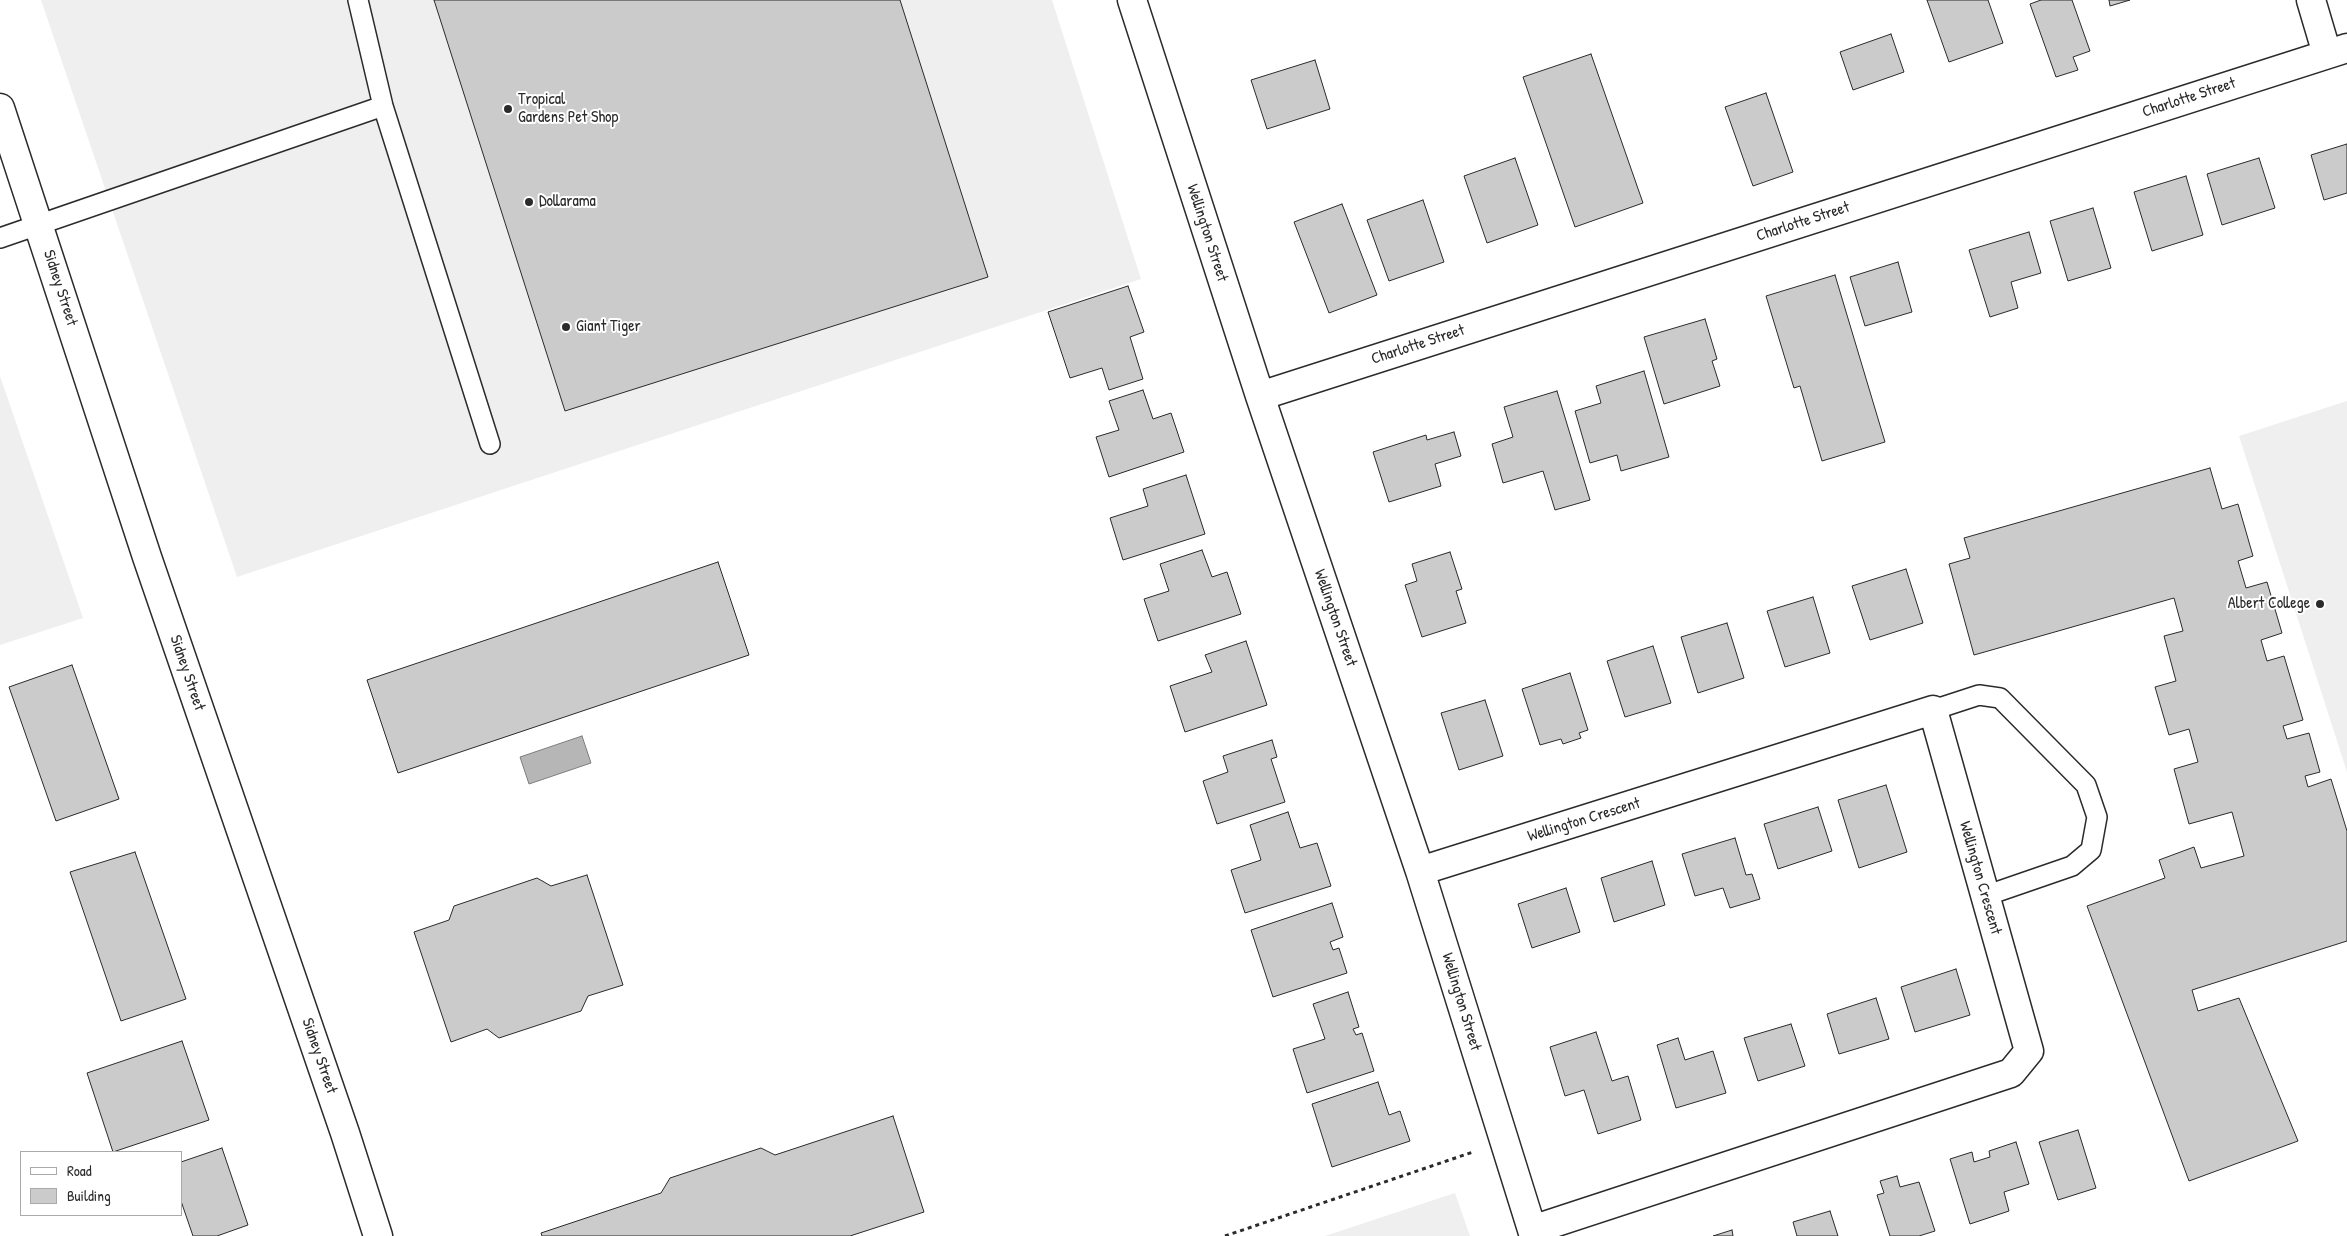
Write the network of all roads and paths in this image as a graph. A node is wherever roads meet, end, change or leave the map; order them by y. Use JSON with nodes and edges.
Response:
{"nodes":[{"id":1,"x":358,"y":0,"type":"edge"},
{"id":2,"x":1132,"y":0,"type":"edge"},
{"id":3,"x":2311,"y":0,"type":"edge"},
{"id":4,"x":2337,"y":51,"type":"edge"},
{"id":5,"x":383,"y":106,"type":"junction"},
{"id":6,"x":0,"y":108,"type":"edge"},
{"id":7,"x":40,"y":225,"type":"junction"},
{"id":8,"x":0,"y":238,"type":"edge"},
{"id":9,"x":1260,"y":396,"type":"junction"},
{"id":10,"x":490,"y":444,"type":"dead end"},
{"id":11,"x":1933,"y":710,"type":"junction"},
{"id":12,"x":1420,"y":871,"type":"junction"},
{"id":13,"x":1986,"y":896,"type":"junction"},
{"id":14,"x":1504,"y":1142,"type":"junction"},
{"id":15,"x":1533,"y":1233,"type":"edge"},
{"id":16,"x":378,"y":1236,"type":"edge"},
{"id":17,"x":1225,"y":1236,"type":"edge"}],
"edges":[{"from":1,"to":5,"type":"lane"},
{"from":2,"to":9,"type":"street","name":"Wellington Street"},
{"from":3,"to":4,"type":"street"},
{"from":4,"to":9,"type":"street","name":"Charlotte Street"},
{"from":5,"to":7,"type":"lane"},
{"from":5,"to":10,"type":"lane"},
{"from":6,"to":7,"type":"street","name":"Sidney Street"},
{"from":7,"to":8,"type":"lane"},
{"from":7,"to":16,"type":"street","name":"Sidney Street"},
{"from":9,"to":12,"type":"street","name":"Wellington Street"},
{"from":11,"to":12,"type":"street","name":"Wellington Crescent"},
{"from":11,"to":13,"type":"street","name":"Wellington Crescent"},
{"from":11,"to":13,"type":"lane"},
{"from":12,"to":14,"type":"street","name":"Wellington Street"},
{"from":13,"to":15,"type":"street","name":"Wellington Crescent"},
{"from":14,"to":15,"type":"street","name":"Wellington Street"},
{"from":14,"to":17,"type":"path"}]}
